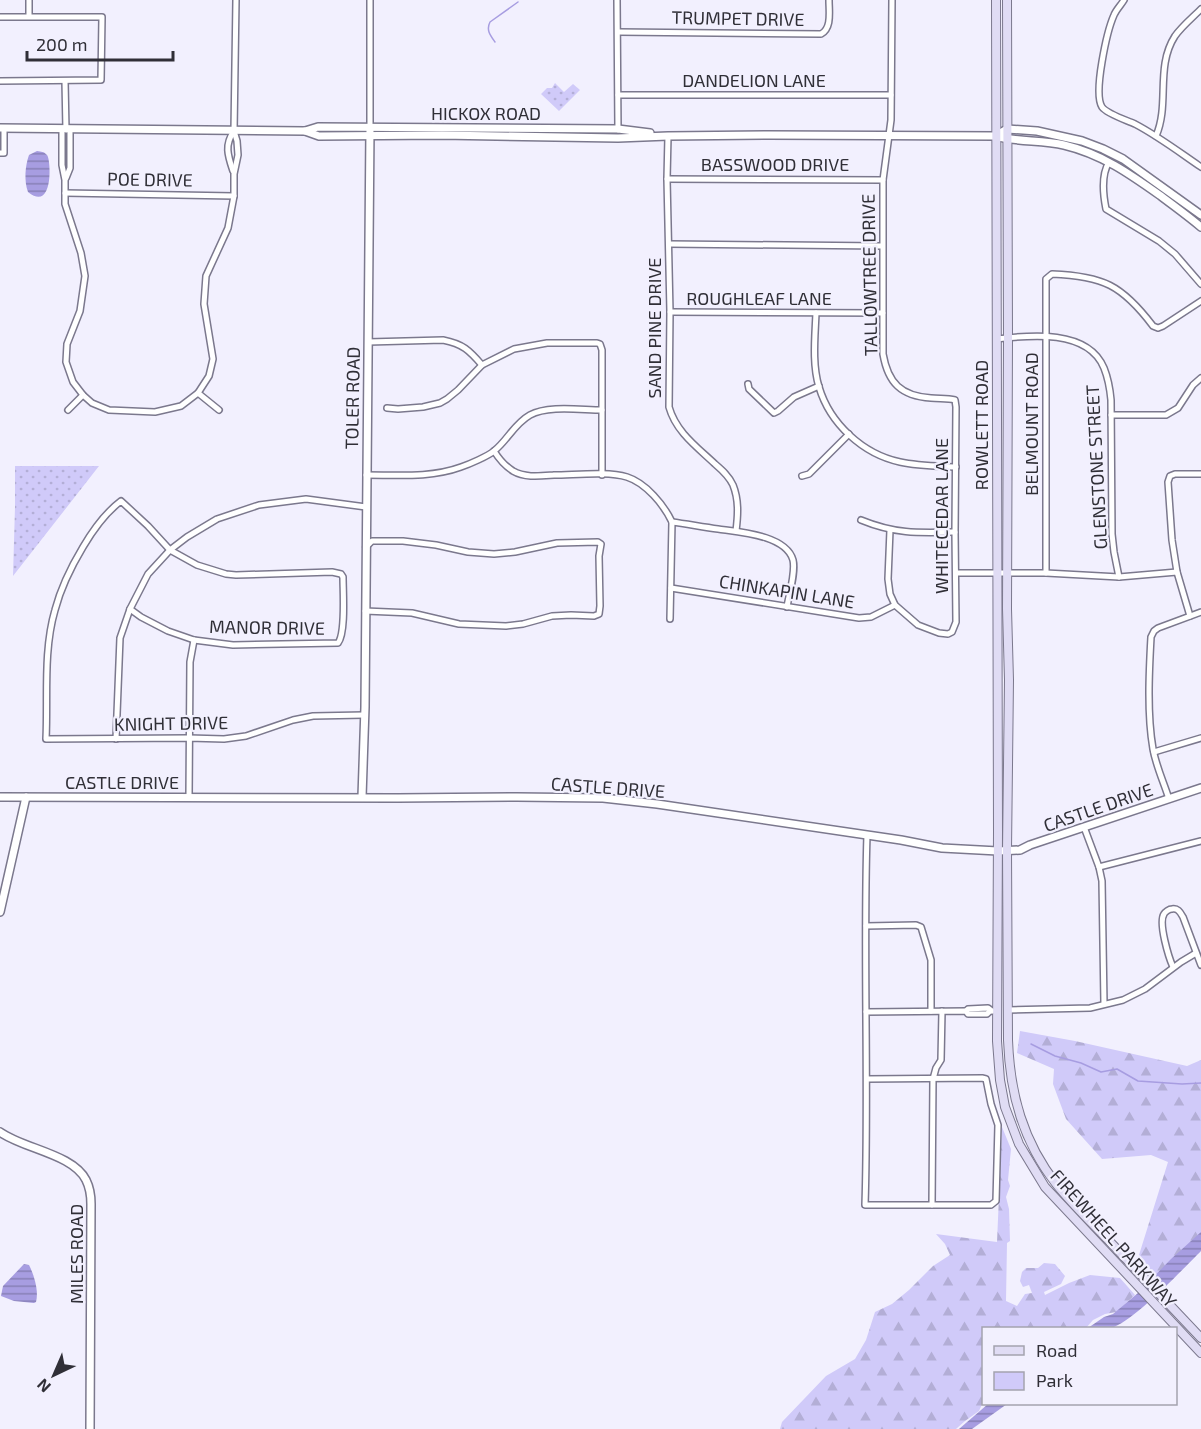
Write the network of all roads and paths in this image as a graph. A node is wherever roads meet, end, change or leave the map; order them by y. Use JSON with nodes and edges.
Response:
{"nodes":[{"id":1,"x":29,"y":0,"type":"edge"},
{"id":2,"x":236,"y":0,"type":"edge"},
{"id":3,"x":370,"y":0,"type":"edge"},
{"id":4,"x":617,"y":0,"type":"edge"},
{"id":5,"x":829,"y":0,"type":"edge"},
{"id":6,"x":892,"y":0,"type":"edge"},
{"id":7,"x":996,"y":0,"type":"edge"},
{"id":8,"x":1007,"y":0,"type":"edge"},
{"id":9,"x":1124,"y":0,"type":"edge"},
{"id":10,"x":1201,"y":9,"type":"edge"},
{"id":11,"x":29,"y":16,"type":"junction"},
{"id":12,"x":0,"y":17,"type":"edge"},
{"id":13,"x":618,"y":32,"type":"junction"},
{"id":14,"x":0,"y":81,"type":"edge"},
{"id":15,"x":65,"y":81,"type":"junction"},
{"id":16,"x":618,"y":94,"type":"junction"},
{"id":17,"x":891,"y":95,"type":"junction"},
{"id":18,"x":370,"y":128,"type":"junction"},
{"id":19,"x":2,"y":129,"type":"edge"},
{"id":20,"x":557,"y":129,"type":"junction"},
{"id":21,"x":618,"y":129,"type":"junction"},
{"id":22,"x":1007,"y":129,"type":"junction"},
{"id":23,"x":66,"y":130,"type":"junction"},
{"id":24,"x":234,"y":131,"type":"junction"},
{"id":25,"x":305,"y":131,"type":"junction"},
{"id":26,"x":493,"y":132,"type":"junction"},
{"id":27,"x":370,"y":136,"type":"junction"},
{"id":28,"x":505,"y":136,"type":"junction"},
{"id":29,"x":668,"y":136,"type":"junction"},
{"id":30,"x":890,"y":136,"type":"junction"},
{"id":31,"x":995,"y":136,"type":"junction"},
{"id":32,"x":1063,"y":136,"type":"junction"},
{"id":33,"x":1156,"y":136,"type":"junction"},
{"id":34,"x":618,"y":138,"type":"junction"},
{"id":35,"x":1007,"y":140,"type":"junction"},
{"id":36,"x":1061,"y":145,"type":"junction"},
{"id":37,"x":0,"y":153,"type":"edge"},
{"id":38,"x":1109,"y":162,"type":"junction"},
{"id":39,"x":1201,"y":167,"type":"edge"},
{"id":40,"x":234,"y":174,"type":"junction"},
{"id":41,"x":667,"y":179,"type":"junction"},
{"id":42,"x":883,"y":180,"type":"junction"},
{"id":43,"x":65,"y":193,"type":"junction"},
{"id":44,"x":234,"y":196,"type":"junction"},
{"id":45,"x":1201,"y":215,"type":"edge"},
{"id":46,"x":1201,"y":227,"type":"edge"},
{"id":47,"x":669,"y":244,"type":"junction"},
{"id":48,"x":882,"y":246,"type":"junction"},
{"id":49,"x":1201,"y":284,"type":"edge"},
{"id":50,"x":1201,"y":301,"type":"edge"},
{"id":51,"x":670,"y":312,"type":"junction"},
{"id":52,"x":816,"y":313,"type":"junction"},
{"id":53,"x":883,"y":313,"type":"junction"},
{"id":54,"x":1046,"y":336,"type":"junction"},
{"id":55,"x":1008,"y":338,"type":"junction"},
{"id":56,"x":996,"y":339,"type":"junction"},
{"id":57,"x":368,"y":342,"type":"junction"},
{"id":58,"x":482,"y":365,"type":"junction"},
{"id":59,"x":1201,"y":378,"type":"edge"},
{"id":60,"x":748,"y":384,"type":"dead end"},
{"id":61,"x":819,"y":386,"type":"junction"},
{"id":62,"x":198,"y":393,"type":"junction"},
{"id":63,"x":83,"y":395,"type":"junction"},
{"id":64,"x":955,"y":400,"type":"joint"},
{"id":65,"x":387,"y":408,"type":"dead end"},
{"id":66,"x":68,"y":410,"type":"dead end"},
{"id":67,"x":219,"y":410,"type":"dead end"},
{"id":68,"x":602,"y":410,"type":"junction"},
{"id":69,"x":1111,"y":415,"type":"junction"},
{"id":70,"x":849,"y":434,"type":"junction"},
{"id":71,"x":494,"y":451,"type":"junction"},
{"id":72,"x":956,"y":467,"type":"junction"},
{"id":73,"x":1201,"y":474,"type":"edge"},
{"id":74,"x":366,"y":475,"type":"junction"},
{"id":75,"x":602,"y":475,"type":"junction"},
{"id":76,"x":802,"y":476,"type":"dead end"},
{"id":77,"x":366,"y":507,"type":"junction"},
{"id":78,"x":861,"y":520,"type":"dead end"},
{"id":79,"x":672,"y":522,"type":"junction"},
{"id":80,"x":890,"y":530,"type":"junction"},
{"id":81,"x":736,"y":531,"type":"junction"},
{"id":82,"x":955,"y":532,"type":"junction"},
{"id":83,"x":366,"y":547,"type":"junction"},
{"id":84,"x":170,"y":550,"type":"junction"},
{"id":85,"x":1177,"y":572,"type":"junction"},
{"id":86,"x":956,"y":573,"type":"junction"},
{"id":87,"x":996,"y":573,"type":"junction"},
{"id":88,"x":1007,"y":573,"type":"junction"},
{"id":89,"x":1046,"y":573,"type":"junction"},
{"id":90,"x":1119,"y":578,"type":"junction"},
{"id":91,"x":670,"y":588,"type":"junction"},
{"id":92,"x":895,"y":605,"type":"junction"},
{"id":93,"x":787,"y":607,"type":"junction"},
{"id":94,"x":130,"y":609,"type":"junction"},
{"id":95,"x":365,"y":611,"type":"junction"},
{"id":96,"x":1201,"y":612,"type":"edge"},
{"id":97,"x":1191,"y":616,"type":"junction"},
{"id":98,"x":670,"y":620,"type":"dead end"},
{"id":99,"x":194,"y":640,"type":"junction"},
{"id":100,"x":997,"y":680,"type":"junction"},
{"id":101,"x":1009,"y":680,"type":"junction"},
{"id":102,"x":364,"y":716,"type":"junction"},
{"id":103,"x":189,"y":738,"type":"junction"},
{"id":104,"x":1201,"y":738,"type":"edge"},
{"id":105,"x":116,"y":739,"type":"junction"},
{"id":106,"x":1154,"y":752,"type":"junction"},
{"id":107,"x":1201,"y":788,"type":"edge"},
{"id":108,"x":0,"y":797,"type":"edge"},
{"id":109,"x":26,"y":797,"type":"junction"},
{"id":110,"x":189,"y":797,"type":"junction"},
{"id":111,"x":362,"y":797,"type":"junction"},
{"id":112,"x":1169,"y":799,"type":"junction"},
{"id":113,"x":1084,"y":827,"type":"junction"},
{"id":114,"x":867,"y":835,"type":"junction"},
{"id":115,"x":1201,"y":840,"type":"edge"},
{"id":116,"x":998,"y":850,"type":"junction"},
{"id":117,"x":1007,"y":850,"type":"junction"},
{"id":118,"x":1099,"y":867,"type":"junction"},
{"id":119,"x":0,"y":912,"type":"edge"},
{"id":120,"x":866,"y":926,"type":"junction"},
{"id":121,"x":1196,"y":953,"type":"junction"},
{"id":122,"x":1201,"y":965,"type":"edge"},
{"id":123,"x":997,"y":967,"type":"junction"},
{"id":124,"x":1173,"y":967,"type":"junction"},
{"id":125,"x":1104,"y":1004,"type":"junction"},
{"id":126,"x":1008,"y":1010,"type":"junction"},
{"id":127,"x":931,"y":1011,"type":"junction"},
{"id":128,"x":942,"y":1011,"type":"junction"},
{"id":129,"x":993,"y":1011,"type":"junction"},
{"id":130,"x":866,"y":1012,"type":"junction"},
{"id":131,"x":867,"y":1079,"type":"junction"},
{"id":132,"x":933,"y":1079,"type":"junction"},
{"id":133,"x":0,"y":1132,"type":"edge"},
{"id":134,"x":932,"y":1205,"type":"junction"},
{"id":135,"x":1176,"y":1327,"type":"edge"},
{"id":136,"x":1177,"y":1328,"type":"edge"},
{"id":137,"x":1201,"y":1338,"type":"edge"},
{"id":138,"x":1201,"y":1353,"type":"edge"},
{"id":139,"x":90,"y":1429,"type":"edge"}],
"edges":[{"from":1,"to":11,"type":"street"},
{"from":2,"to":24,"type":"street"},
{"from":3,"to":18,"type":"street","name":"TOLER ROAD"},
{"from":4,"to":13,"type":"street"},
{"from":5,"to":13,"type":"street","name":"TRUMPET DRIVE"},
{"from":6,"to":17,"type":"street","name":"TALLOWTREE DRIVE"},
{"from":7,"to":31,"type":"main road","name":"ROWLETT ROAD"},
{"from":8,"to":22,"type":"main road","name":"ROWLETT ROAD"},
{"from":9,"to":33,"type":"street"},
{"from":10,"to":33,"type":"street"},
{"from":11,"to":12,"type":"street"},
{"from":11,"to":15,"type":"street"},
{"from":13,"to":16,"type":"street"},
{"from":14,"to":15,"type":"street"},
{"from":15,"to":23,"type":"street"},
{"from":16,"to":17,"type":"street","name":"DANDELION LANE"},
{"from":16,"to":21,"type":"street"},
{"from":17,"to":30,"type":"street","name":"TALLOWTREE DRIVE"},
{"from":18,"to":25,"type":"street","name":"HICKOX ROAD"},
{"from":18,"to":26,"type":"street","name":"HICKOX ROAD"},
{"from":18,"to":27,"type":"street","name":"TOLER ROAD"},
{"from":19,"to":23,"type":"street","name":"HICKOX ROAD"},
{"from":19,"to":37,"type":"street"},
{"from":20,"to":21,"type":"street","name":"HICKOX ROAD"},
{"from":20,"to":26,"type":"street","name":"HICKOX ROAD"},
{"from":20,"to":28,"type":"street"},
{"from":21,"to":29,"type":"street","name":"HICKOX ROAD"},
{"from":21,"to":34,"type":"street"},
{"from":22,"to":31,"type":"street"},
{"from":22,"to":32,"type":"street"},
{"from":22,"to":35,"type":"main road","name":"ROWLETT ROAD"},
{"from":23,"to":24,"type":"street","name":"HICKOX ROAD"},
{"from":23,"to":43,"type":"street"},
{"from":24,"to":25,"type":"street","name":"HICKOX ROAD"},
{"from":24,"to":40,"type":"street"},
{"from":24,"to":40,"type":"street"},
{"from":25,"to":27,"type":"street","name":"HICKOX ROAD"},
{"from":26,"to":27,"type":"street","name":"HICKOX ROAD"},
{"from":26,"to":28,"type":"street","name":"HICKOX ROAD"},
{"from":27,"to":57,"type":"street","name":"TOLER ROAD"},
{"from":28,"to":34,"type":"street","name":"HICKOX ROAD"},
{"from":29,"to":30,"type":"street","name":"HICKOX ROAD"},
{"from":29,"to":34,"type":"street","name":"HICKOX ROAD"},
{"from":29,"to":41,"type":"street","name":"SAND PINE DRIVE"},
{"from":30,"to":31,"type":"street","name":"HICKOX ROAD"},
{"from":30,"to":42,"type":"street","name":"TALLOWTREE DRIVE"},
{"from":31,"to":35,"type":"street","name":"HICKOX ROAD"},
{"from":31,"to":56,"type":"main road","name":"ROWLETT ROAD"},
{"from":32,"to":36,"type":"street"},
{"from":32,"to":45,"type":"street"},
{"from":33,"to":39,"type":"street"},
{"from":35,"to":36,"type":"street","name":"HICKOX ROAD"},
{"from":35,"to":55,"type":"main road","name":"ROWLETT ROAD"},
{"from":36,"to":38,"type":"street","name":"HICKOX ROAD"},
{"from":38,"to":46,"type":"street","name":"HICKOX ROAD"},
{"from":38,"to":49,"type":"street"},
{"from":40,"to":44,"type":"street"},
{"from":41,"to":42,"type":"street","name":"BASSWOOD DRIVE"},
{"from":41,"to":47,"type":"street","name":"SAND PINE DRIVE"},
{"from":42,"to":48,"type":"street","name":"TALLOWTREE DRIVE"},
{"from":43,"to":44,"type":"street","name":"POE DRIVE"},
{"from":43,"to":63,"type":"street"},
{"from":44,"to":62,"type":"street"},
{"from":47,"to":48,"type":"street"},
{"from":47,"to":51,"type":"street","name":"SAND PINE DRIVE"},
{"from":48,"to":53,"type":"street","name":"TALLOWTREE DRIVE"},
{"from":50,"to":54,"type":"street","name":"BELMOUNT ROAD"},
{"from":51,"to":52,"type":"street","name":"ROUGHLEAF LANE"},
{"from":51,"to":81,"type":"street","name":"SAND PINE DRIVE"},
{"from":52,"to":53,"type":"street","name":"ROUGHLEAF LANE"},
{"from":52,"to":61,"type":"street"},
{"from":53,"to":64,"type":"street","name":"TALLOWTREE DRIVE"},
{"from":54,"to":55,"type":"street","name":"GLENSTONE STREET"},
{"from":54,"to":69,"type":"street","name":"GLENSTONE STREET"},
{"from":54,"to":89,"type":"street","name":"BELMOUNT ROAD"},
{"from":55,"to":56,"type":"street","name":"GLENSTONE STREET"},
{"from":55,"to":88,"type":"main road","name":"ROWLETT ROAD"},
{"from":56,"to":87,"type":"main road","name":"ROWLETT ROAD"},
{"from":57,"to":58,"type":"street"},
{"from":57,"to":74,"type":"street","name":"TOLER ROAD"},
{"from":58,"to":65,"type":"street"},
{"from":58,"to":68,"type":"street"},
{"from":59,"to":69,"type":"street"},
{"from":60,"to":61,"type":"street"},
{"from":61,"to":70,"type":"street"},
{"from":62,"to":63,"type":"street"},
{"from":62,"to":67,"type":"street"},
{"from":63,"to":66,"type":"street"},
{"from":64,"to":72,"type":"street","name":"WHITECEDAR LANE"},
{"from":68,"to":71,"type":"street"},
{"from":68,"to":75,"type":"street"},
{"from":69,"to":90,"type":"street","name":"GLENSTONE STREET"},
{"from":70,"to":72,"type":"street"},
{"from":70,"to":76,"type":"street"},
{"from":71,"to":74,"type":"street"},
{"from":71,"to":75,"type":"street"},
{"from":72,"to":82,"type":"street","name":"WHITECEDAR LANE"},
{"from":73,"to":85,"type":"street"},
{"from":74,"to":77,"type":"street","name":"TOLER ROAD"},
{"from":75,"to":79,"type":"street"},
{"from":77,"to":83,"type":"street","name":"TOLER ROAD"},
{"from":77,"to":84,"type":"street"},
{"from":78,"to":80,"type":"street"},
{"from":79,"to":81,"type":"street"},
{"from":79,"to":91,"type":"street"},
{"from":80,"to":82,"type":"street"},
{"from":80,"to":92,"type":"street"},
{"from":81,"to":93,"type":"street"},
{"from":82,"to":86,"type":"street","name":"WHITECEDAR LANE"},
{"from":83,"to":95,"type":"street","name":"TOLER ROAD"},
{"from":83,"to":95,"type":"street"},
{"from":84,"to":94,"type":"street"},
{"from":84,"to":99,"type":"street","name":"MANOR DRIVE"},
{"from":84,"to":105,"type":"street","name":"KNIGHT DRIVE"},
{"from":85,"to":90,"type":"street"},
{"from":85,"to":97,"type":"street"},
{"from":86,"to":87,"type":"street"},
{"from":86,"to":92,"type":"street","name":"WHITECEDAR LANE"},
{"from":87,"to":88,"type":"street"},
{"from":87,"to":100,"type":"main road","name":"ROWLETT ROAD"},
{"from":88,"to":89,"type":"street"},
{"from":88,"to":101,"type":"main road","name":"ROWLETT ROAD"},
{"from":89,"to":90,"type":"street"},
{"from":91,"to":93,"type":"street","name":"CHINKAPIN LANE"},
{"from":91,"to":98,"type":"street"},
{"from":92,"to":93,"type":"street","name":"CHINKAPIN LANE"},
{"from":94,"to":99,"type":"street","name":"MANOR DRIVE"},
{"from":94,"to":105,"type":"street"},
{"from":95,"to":102,"type":"street","name":"TOLER ROAD"},
{"from":96,"to":97,"type":"street"},
{"from":97,"to":106,"type":"street"},
{"from":99,"to":103,"type":"street"},
{"from":100,"to":101,"type":"main road"},
{"from":100,"to":116,"type":"main road","name":"ROWLETT ROAD"},
{"from":101,"to":117,"type":"main road","name":"ROWLETT ROAD"},
{"from":102,"to":103,"type":"street","name":"KNIGHT DRIVE"},
{"from":102,"to":111,"type":"street","name":"TOLER ROAD"},
{"from":103,"to":105,"type":"street","name":"KNIGHT DRIVE"},
{"from":103,"to":110,"type":"street"},
{"from":104,"to":106,"type":"street"},
{"from":106,"to":112,"type":"street"},
{"from":107,"to":112,"type":"street","name":"CASTLE DRIVE"},
{"from":108,"to":109,"type":"street","name":"CASTLE DRIVE"},
{"from":109,"to":110,"type":"street","name":"CASTLE DRIVE"},
{"from":109,"to":119,"type":"street"},
{"from":110,"to":111,"type":"street","name":"CASTLE DRIVE"},
{"from":111,"to":114,"type":"street","name":"CASTLE DRIVE"},
{"from":112,"to":113,"type":"street","name":"CASTLE DRIVE"},
{"from":113,"to":117,"type":"street","name":"CASTLE DRIVE"},
{"from":113,"to":118,"type":"street"},
{"from":114,"to":116,"type":"street","name":"CASTLE DRIVE"},
{"from":114,"to":120,"type":"street"},
{"from":115,"to":118,"type":"street"},
{"from":116,"to":117,"type":"street","name":"CASTLE DRIVE"},
{"from":116,"to":123,"type":"main road","name":"FIREWHEEL PARKWAY"},
{"from":117,"to":126,"type":"main road","name":"FIREWHEEL PARKWAY"},
{"from":118,"to":125,"type":"street"},
{"from":120,"to":127,"type":"street"},
{"from":120,"to":130,"type":"street"},
{"from":121,"to":122,"type":"street"},
{"from":121,"to":124,"type":"street"},
{"from":121,"to":124,"type":"street"},
{"from":123,"to":126,"type":"main road"},
{"from":123,"to":129,"type":"main road","name":"FIREWHEEL PARKWAY"},
{"from":124,"to":125,"type":"street"},
{"from":125,"to":126,"type":"street"},
{"from":126,"to":137,"type":"main road","name":"FIREWHEEL PARKWAY"},
{"from":127,"to":128,"type":"street"},
{"from":127,"to":130,"type":"street"},
{"from":128,"to":129,"type":"street"},
{"from":128,"to":132,"type":"street"},
{"from":129,"to":135,"type":"main road","name":"FIREWHEEL PARKWAY"},
{"from":130,"to":131,"type":"street"},
{"from":131,"to":132,"type":"street"},
{"from":131,"to":134,"type":"street"},
{"from":132,"to":134,"type":"street"},
{"from":132,"to":134,"type":"street"},
{"from":133,"to":139,"type":"street","name":"MILES ROAD"},
{"from":136,"to":138,"type":"main road","name":"FIREWHEEL PARKWAY"}]}
